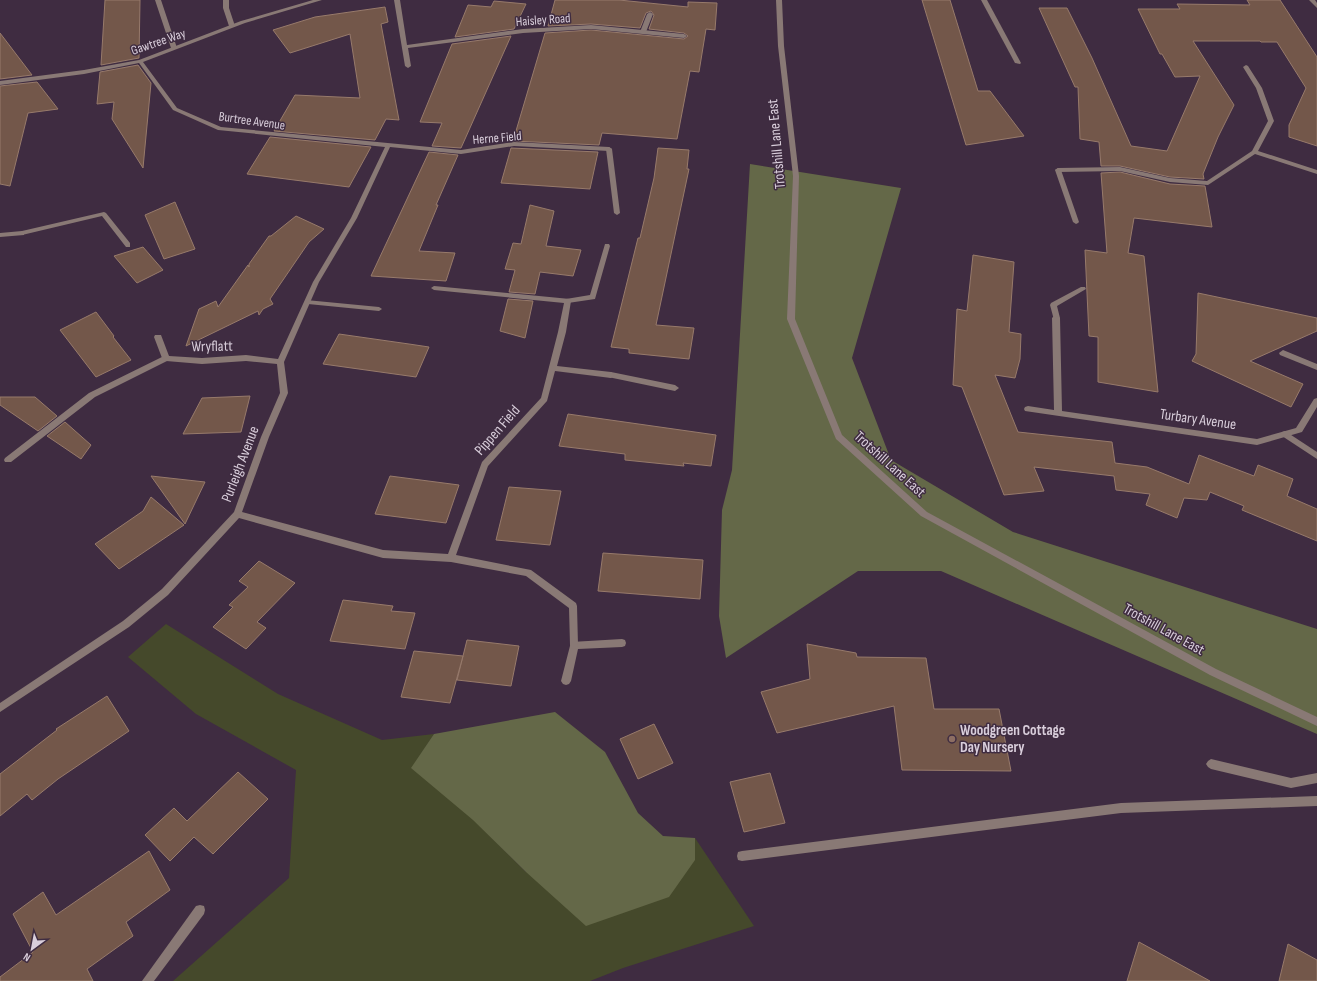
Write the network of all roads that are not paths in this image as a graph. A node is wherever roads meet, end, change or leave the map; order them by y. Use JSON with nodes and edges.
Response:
{"nodes":[{"id":1,"x":158,"y":0,"type":"edge"},
{"id":2,"x":226,"y":0,"type":"edge"},
{"id":3,"x":320,"y":0,"type":"edge"},
{"id":4,"x":397,"y":0,"type":"edge"},
{"id":5,"x":779,"y":0,"type":"edge"},
{"id":6,"x":984,"y":0,"type":"edge"},
{"id":7,"x":1312,"y":0,"type":"edge"},
{"id":8,"x":1317,"y":6,"type":"edge"},
{"id":9,"x":650,"y":14,"type":"dead end"},
{"id":10,"x":232,"y":26,"type":"junction"},
{"id":11,"x":643,"y":32,"type":"junction"},
{"id":12,"x":684,"y":36,"type":"dead end"},
{"id":13,"x":405,"y":47,"type":"junction"},
{"id":14,"x":174,"y":48,"type":"junction"},
{"id":15,"x":140,"y":61,"type":"junction"},
{"id":16,"x":1018,"y":63,"type":"dead end"},
{"id":17,"x":408,"y":66,"type":"dead end"},
{"id":18,"x":1246,"y":67,"type":"dead end"},
{"id":19,"x":0,"y":82,"type":"edge"},
{"id":20,"x":388,"y":146,"type":"junction"},
{"id":21,"x":1254,"y":152,"type":"junction"},
{"id":22,"x":1317,"y":172,"type":"edge"},
{"id":23,"x":617,"y":213,"type":"dead end"},
{"id":24,"x":1076,"y":222,"type":"dead end"},
{"id":25,"x":0,"y":235,"type":"edge"},
{"id":26,"x":128,"y":245,"type":"dead end"},
{"id":27,"x":607,"y":246,"type":"dead end"},
{"id":28,"x":434,"y":288,"type":"dead end"},
{"id":29,"x":1083,"y":289,"type":"dead end"},
{"id":30,"x":568,"y":301,"type":"junction"},
{"id":31,"x":308,"y":302,"type":"junction"},
{"id":32,"x":378,"y":309,"type":"dead end"},
{"id":33,"x":158,"y":337,"type":"dead end"},
{"id":34,"x":1283,"y":353,"type":"dead end"},
{"id":35,"x":166,"y":358,"type":"junction"},
{"id":36,"x":280,"y":362,"type":"junction"},
{"id":37,"x":1317,"y":367,"type":"edge"},
{"id":38,"x":553,"y":368,"type":"junction"},
{"id":39,"x":675,"y":388,"type":"dead end"},
{"id":40,"x":1317,"y":401,"type":"edge"},
{"id":41,"x":1028,"y":409,"type":"dead end"},
{"id":42,"x":1058,"y":413,"type":"junction"},
{"id":43,"x":1285,"y":434,"type":"junction"},
{"id":44,"x":1317,"y":456,"type":"edge"},
{"id":45,"x":8,"y":460,"type":"dead end"},
{"id":46,"x":237,"y":514,"type":"junction"},
{"id":47,"x":451,"y":558,"type":"junction"},
{"id":48,"x":622,"y":643,"type":"dead end"},
{"id":49,"x":574,"y":645,"type":"junction"},
{"id":50,"x":566,"y":681,"type":"dead end"},
{"id":51,"x":0,"y":708,"type":"edge"},
{"id":52,"x":1317,"y":722,"type":"edge"},
{"id":53,"x":1211,"y":764,"type":"dead end"},
{"id":54,"x":1317,"y":778,"type":"edge"},
{"id":55,"x":1317,"y":802,"type":"edge"},
{"id":56,"x":742,"y":856,"type":"dead end"},
{"id":57,"x":200,"y":910,"type":"dead end"},
{"id":58,"x":147,"y":981,"type":"edge"}],
"edges":[{"from":1,"to":14,"type":"street"},
{"from":2,"to":10,"type":"street"},
{"from":3,"to":10,"type":"street","name":"Gawtree Way"},
{"from":4,"to":13,"type":"street"},
{"from":5,"to":52,"type":"street","name":"Trotshill Lane East"},
{"from":6,"to":16,"type":"street"},
{"from":7,"to":8,"type":"street"},
{"from":9,"to":11,"type":"street"},
{"from":10,"to":14,"type":"street","name":"Gawtree Way"},
{"from":11,"to":12,"type":"street","name":"Haisley Road"},
{"from":11,"to":13,"type":"street","name":"Haisley Road"},
{"from":13,"to":17,"type":"street"},
{"from":14,"to":15,"type":"street","name":"Gawtree Way"},
{"from":15,"to":19,"type":"street","name":"Gawtree Way"},
{"from":15,"to":20,"type":"street","name":"Burtree Avenue"},
{"from":18,"to":21,"type":"street"},
{"from":20,"to":23,"type":"street","name":"Herne Field"},
{"from":20,"to":31,"type":"street"},
{"from":21,"to":22,"type":"street"},
{"from":21,"to":24,"type":"street"},
{"from":25,"to":26,"type":"street"},
{"from":27,"to":30,"type":"street"},
{"from":28,"to":30,"type":"street"},
{"from":29,"to":42,"type":"street"},
{"from":30,"to":38,"type":"street","name":"Pippen Field"},
{"from":31,"to":32,"type":"street"},
{"from":31,"to":36,"type":"street"},
{"from":33,"to":35,"type":"street"},
{"from":34,"to":37,"type":"street"},
{"from":35,"to":36,"type":"street","name":"Wryflatt"},
{"from":35,"to":45,"type":"street"},
{"from":36,"to":46,"type":"street","name":"Purleigh Avenue"},
{"from":38,"to":39,"type":"street"},
{"from":38,"to":47,"type":"street","name":"Pippen Field"},
{"from":40,"to":43,"type":"street","name":"Turbary Avenue"},
{"from":41,"to":42,"type":"street","name":"Turbary Avenue"},
{"from":42,"to":43,"type":"street","name":"Turbary Avenue"},
{"from":43,"to":44,"type":"street"},
{"from":46,"to":47,"type":"street"},
{"from":46,"to":51,"type":"street","name":"Purleigh Avenue"},
{"from":47,"to":49,"type":"street"},
{"from":48,"to":49,"type":"street"},
{"from":49,"to":50,"type":"street"},
{"from":53,"to":54,"type":"street"},
{"from":55,"to":56,"type":"street"},
{"from":57,"to":58,"type":"street"}]}
